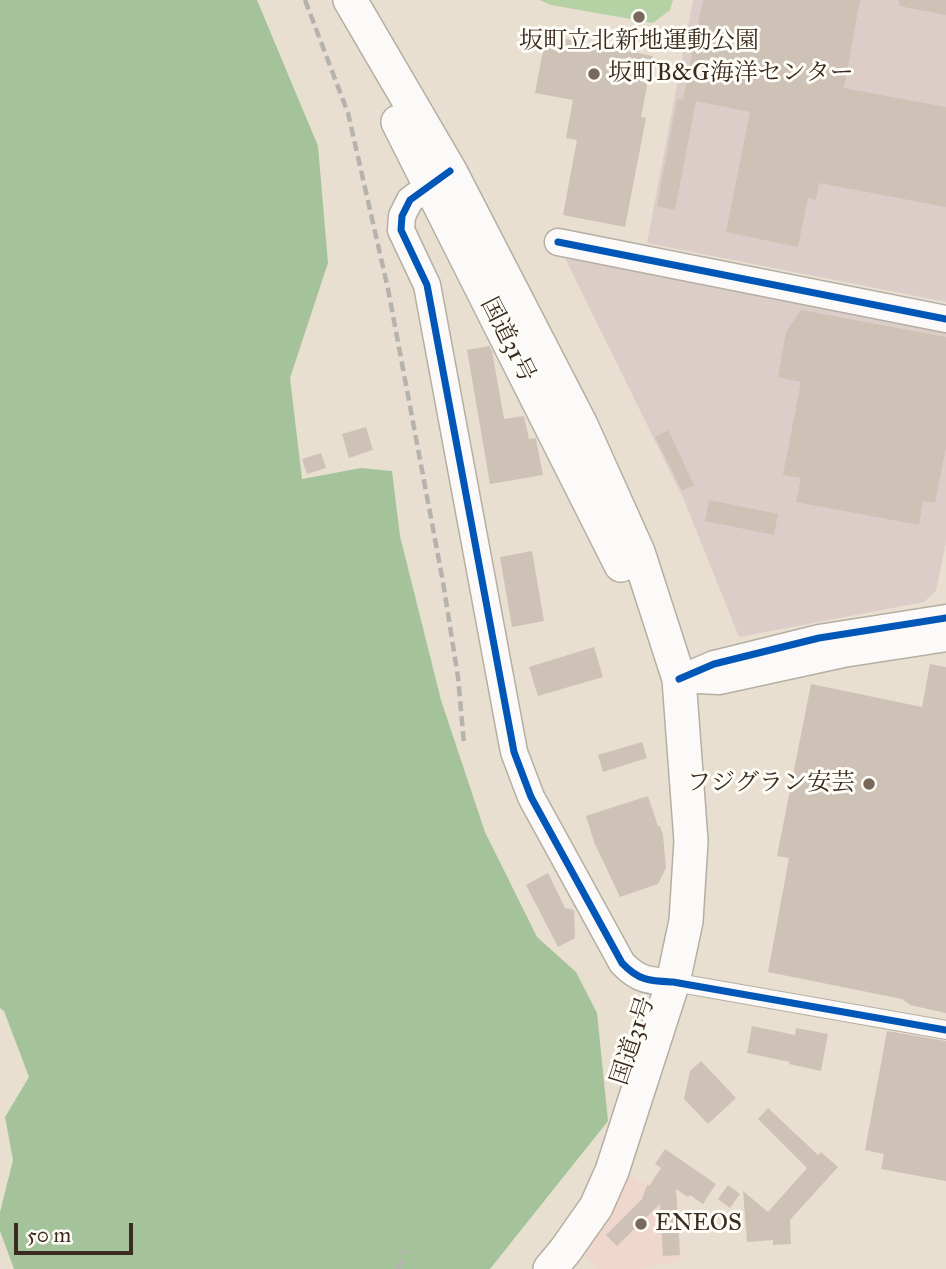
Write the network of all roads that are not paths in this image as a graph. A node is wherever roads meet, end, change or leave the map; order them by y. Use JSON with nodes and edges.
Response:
{"nodes":[{"id":1,"x":338,"y":0,"type":"edge"},
{"id":2,"x":350,"y":0,"type":"edge"},
{"id":3,"x":440,"y":178,"type":"junction"},
{"id":4,"x":558,"y":242,"type":"dead end"},
{"id":5,"x":946,"y":319,"type":"edge"},
{"id":6,"x":946,"y":618,"type":"edge"},
{"id":7,"x":946,"y":638,"type":"edge"},
{"id":8,"x":679,"y":679,"type":"junction"},
{"id":9,"x":673,"y":982,"type":"junction"},
{"id":10,"x":946,"y":1030,"type":"edge"},
{"id":11,"x":550,"y":1269,"type":"edge"}],
"edges":[{"from":1,"to":3,"type":"highway","name":"国道31号"},
{"from":2,"to":3,"type":"highway","name":"国道31号"},
{"from":3,"to":8,"type":"highway","name":"国道31号"},
{"from":3,"to":9,"type":"street"},
{"from":4,"to":5,"type":"street"},
{"from":6,"to":8,"type":"street"},
{"from":7,"to":8,"type":"street"},
{"from":8,"to":9,"type":"highway","name":"国道31号"},
{"from":9,"to":10,"type":"street"},
{"from":9,"to":11,"type":"highway","name":"国道31号"}]}
